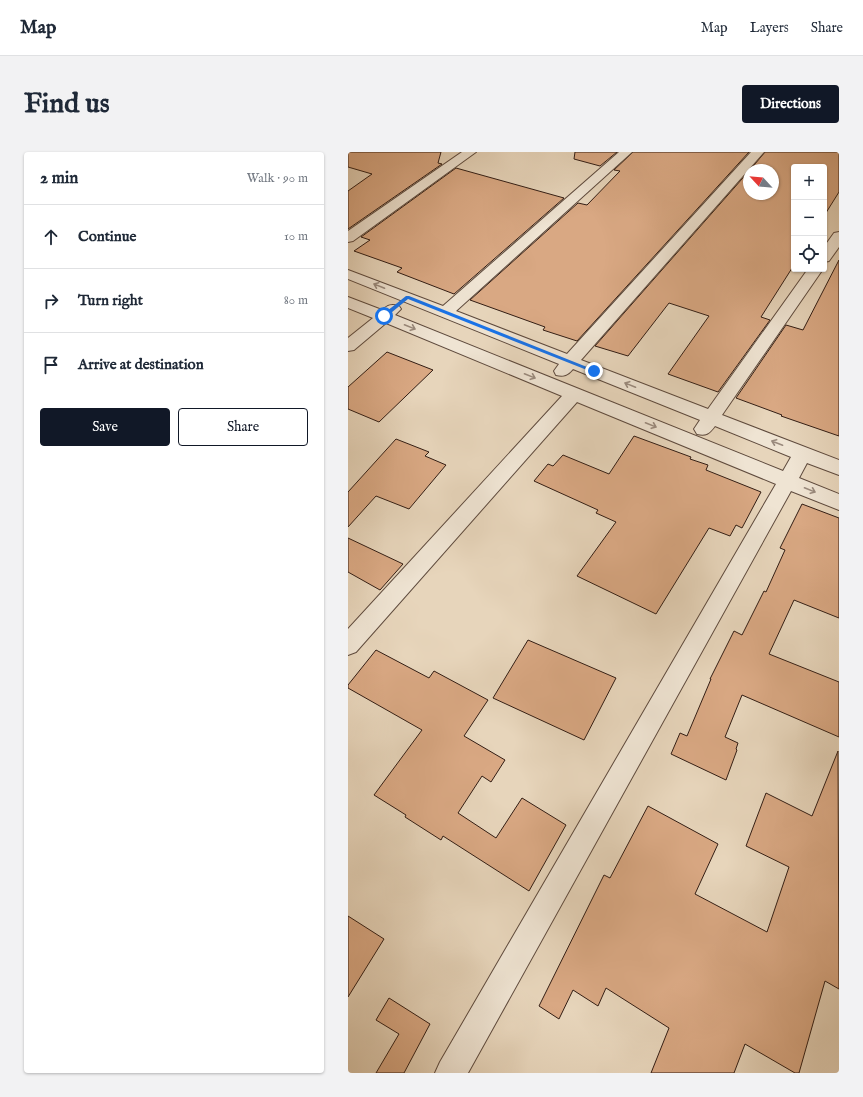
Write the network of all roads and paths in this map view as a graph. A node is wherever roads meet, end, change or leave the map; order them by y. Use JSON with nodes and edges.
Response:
{"nodes":[{"id":1,"x":470,"y":152,"type":"edge"},
{"id":2,"x":626,"y":152,"type":"edge"},
{"id":3,"x":758,"y":152,"type":"edge"},
{"id":4,"x":839,"y":236,"type":"edge"},
{"id":5,"x":348,"y":238,"type":"edge"},
{"id":6,"x":827,"y":254,"type":"edge"},
{"id":7,"x":814,"y":272,"type":"edge"},
{"id":8,"x":348,"y":274,"type":"edge"},
{"id":9,"x":407,"y":297,"type":"junction"},
{"id":10,"x":348,"y":302,"type":"edge"},
{"id":11,"x":444,"y":312,"type":"junction"},
{"id":12,"x":384,"y":316,"type":"junction"},
{"id":13,"x":348,"y":346,"type":"edge"},
{"id":14,"x":571,"y":362,"type":"junction"},
{"id":15,"x":551,"y":384,"type":"junction"},
{"id":16,"x":574,"y":394,"type":"junction"},
{"id":17,"x":711,"y":417,"type":"junction"},
{"id":18,"x":693,"y":442,"type":"junction"},
{"id":19,"x":803,"y":453,"type":"junction"},
{"id":20,"x":839,"y":468,"type":"edge"},
{"id":21,"x":787,"y":481,"type":"junction"},
{"id":22,"x":839,"y":502,"type":"edge"},
{"id":23,"x":348,"y":645,"type":"edge"},
{"id":24,"x":451,"y":1073,"type":"edge"}],
"edges":[{"from":1,"to":5,"type":"street"},
{"from":2,"to":11,"type":"street"},
{"from":3,"to":14,"type":"street"},
{"from":4,"to":6,"type":"street"},
{"from":7,"to":17,"type":"street"},
{"from":9,"to":8,"type":"street","one_way":true},
{"from":9,"to":11,"type":"street"},
{"from":9,"to":12,"type":"street"},
{"from":10,"to":12,"type":"street"},
{"from":11,"to":14,"type":"street"},
{"from":12,"to":13,"type":"street"},
{"from":12,"to":15,"type":"street","one_way":true},
{"from":14,"to":15,"type":"street"},
{"from":17,"to":14,"type":"street","one_way":true},
{"from":15,"to":16,"type":"street"},
{"from":16,"to":18,"type":"street","one_way":true},
{"from":16,"to":23,"type":"street"},
{"from":17,"to":18,"type":"street"},
{"from":19,"to":17,"type":"street","one_way":true},
{"from":18,"to":21,"type":"street"},
{"from":19,"to":20,"type":"street"},
{"from":19,"to":21,"type":"street"},
{"from":21,"to":22,"type":"street","one_way":true},
{"from":21,"to":24,"type":"street"}]}
